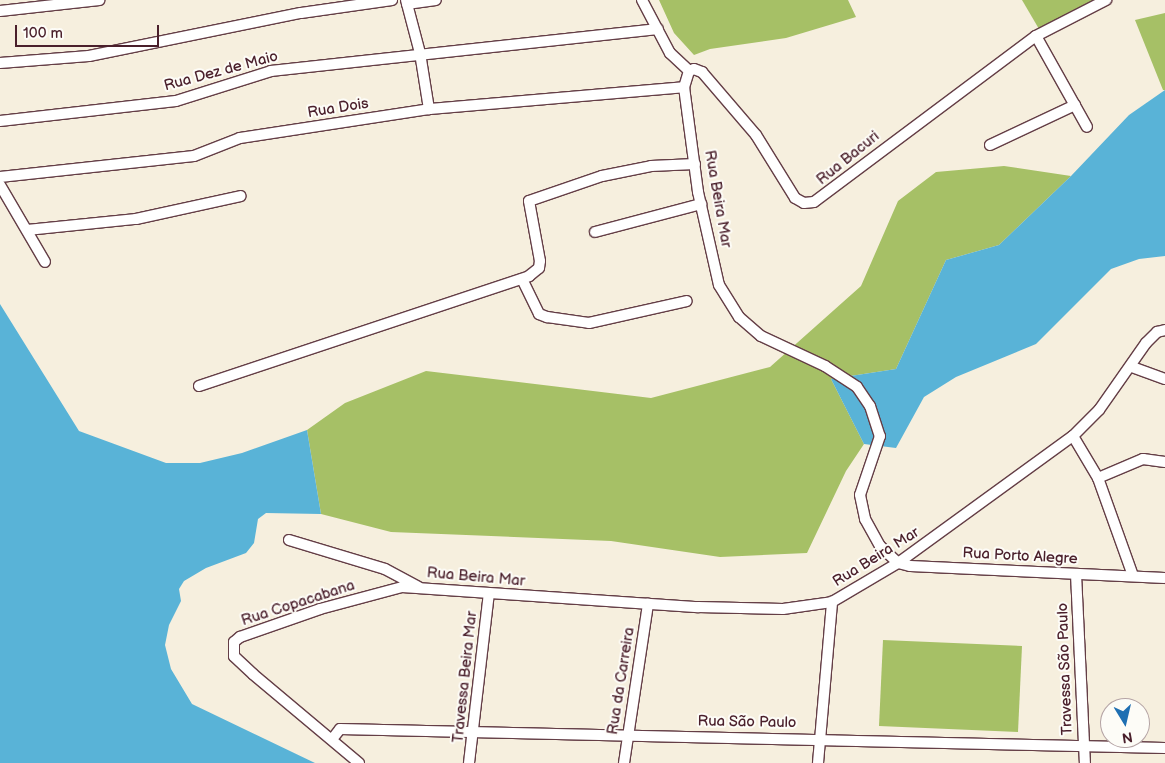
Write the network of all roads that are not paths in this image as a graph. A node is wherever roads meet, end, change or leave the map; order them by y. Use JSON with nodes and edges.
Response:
{"nodes":[{"id":1,"x":99,"y":0,"type":"edge"},
{"id":2,"x":392,"y":0,"type":"edge"},
{"id":3,"x":436,"y":0,"type":"edge"},
{"id":4,"x":642,"y":0,"type":"edge"},
{"id":5,"x":1106,"y":0,"type":"edge"},
{"id":6,"x":407,"y":2,"type":"edge"},
{"id":7,"x":0,"y":10,"type":"edge"},
{"id":8,"x":658,"y":29,"type":"junction"},
{"id":9,"x":1036,"y":36,"type":"junction"},
{"id":10,"x":420,"y":53,"type":"junction"},
{"id":11,"x":0,"y":64,"type":"edge"},
{"id":12,"x":689,"y":71,"type":"junction"},
{"id":13,"x":684,"y":88,"type":"junction"},
{"id":14,"x":1075,"y":105,"type":"junction"},
{"id":15,"x":429,"y":109,"type":"junction"},
{"id":16,"x":0,"y":121,"type":"edge"},
{"id":17,"x":1087,"y":127,"type":"dead end"},
{"id":18,"x":990,"y":145,"type":"dead end"},
{"id":19,"x":695,"y":164,"type":"junction"},
{"id":20,"x":0,"y":177,"type":"edge"},
{"id":21,"x":0,"y":185,"type":"edge"},
{"id":22,"x":241,"y":196,"type":"dead end"},
{"id":23,"x":701,"y":204,"type":"junction"},
{"id":24,"x":27,"y":230,"type":"junction"},
{"id":25,"x":595,"y":232,"type":"dead end"},
{"id":26,"x":46,"y":262,"type":"dead end"},
{"id":27,"x":522,"y":279,"type":"junction"},
{"id":28,"x":687,"y":301,"type":"dead end"},
{"id":29,"x":1165,"y":330,"type":"edge"},
{"id":30,"x":1132,"y":367,"type":"junction"},
{"id":31,"x":1165,"y":379,"type":"edge"},
{"id":32,"x":199,"y":386,"type":"dead end"},
{"id":33,"x":1073,"y":436,"type":"junction"},
{"id":34,"x":1165,"y":462,"type":"edge"},
{"id":35,"x":1098,"y":478,"type":"junction"},
{"id":36,"x":289,"y":540,"type":"dead end"},
{"id":37,"x":898,"y":563,"type":"junction"},
{"id":38,"x":1076,"y":574,"type":"junction"},
{"id":39,"x":1133,"y":576,"type":"junction"},
{"id":40,"x":1165,"y":578,"type":"edge"},
{"id":41,"x":419,"y":586,"type":"junction"},
{"id":42,"x":402,"y":587,"type":"joint"},
{"id":43,"x":489,"y":594,"type":"junction"},
{"id":44,"x":832,"y":602,"type":"junction"},
{"id":45,"x":648,"y":604,"type":"junction"},
{"id":46,"x":473,"y":734,"type":"junction"},
{"id":47,"x":628,"y":735,"type":"junction"},
{"id":48,"x":333,"y":738,"type":"junction"},
{"id":49,"x":820,"y":739,"type":"junction"},
{"id":50,"x":1083,"y":746,"type":"junction"},
{"id":51,"x":1165,"y":748,"type":"edge"},
{"id":52,"x":359,"y":763,"type":"edge"},
{"id":53,"x":469,"y":763,"type":"edge"},
{"id":54,"x":624,"y":763,"type":"edge"},
{"id":55,"x":818,"y":763,"type":"edge"},
{"id":56,"x":1085,"y":763,"type":"edge"}],
"edges":[{"from":1,"to":7,"type":"street"},
{"from":2,"to":11,"type":"street"},
{"from":3,"to":6,"type":"street"},
{"from":4,"to":8,"type":"street","name":"Rua Bacuri"},
{"from":5,"to":9,"type":"street","name":"Rua Bacuri"},
{"from":6,"to":10,"type":"street"},
{"from":8,"to":10,"type":"street","name":"Rua Dez de Maio"},
{"from":8,"to":12,"type":"street","name":"Rua Bacuri"},
{"from":9,"to":12,"type":"street","name":"Rua Bacuri"},
{"from":9,"to":14,"type":"street"},
{"from":10,"to":15,"type":"street"},
{"from":10,"to":16,"type":"street","name":"Rua Dez de Maio"},
{"from":12,"to":13,"type":"street","name":"Rua Beira Mar"},
{"from":13,"to":15,"type":"street","name":"Rua Dois"},
{"from":13,"to":19,"type":"street","name":"Rua Beira Mar"},
{"from":14,"to":17,"type":"street"},
{"from":14,"to":18,"type":"street"},
{"from":15,"to":20,"type":"street","name":"Rua Dois"},
{"from":19,"to":23,"type":"street","name":"Rua Beira Mar"},
{"from":19,"to":27,"type":"street"},
{"from":21,"to":24,"type":"street"},
{"from":22,"to":24,"type":"street"},
{"from":23,"to":25,"type":"street"},
{"from":23,"to":37,"type":"street","name":"Rua Beira Mar"},
{"from":24,"to":26,"type":"street"},
{"from":27,"to":28,"type":"street"},
{"from":27,"to":32,"type":"street"},
{"from":29,"to":30,"type":"street","name":"Rua Beira Mar"},
{"from":30,"to":31,"type":"street"},
{"from":30,"to":33,"type":"street","name":"Rua Beira Mar"},
{"from":33,"to":35,"type":"street"},
{"from":33,"to":37,"type":"street","name":"Rua Beira Mar"},
{"from":34,"to":35,"type":"street"},
{"from":35,"to":39,"type":"street"},
{"from":36,"to":41,"type":"street"},
{"from":37,"to":38,"type":"street","name":"Rua Porto Alegre"},
{"from":37,"to":44,"type":"street","name":"Rua Beira Mar"},
{"from":38,"to":39,"type":"street","name":"Rua Porto Alegre"},
{"from":38,"to":50,"type":"street","name":"Travessa São Paulo"},
{"from":39,"to":40,"type":"street","name":"Rua Porto Alegre"},
{"from":41,"to":42,"type":"street","name":"Rua Beira Mar"},
{"from":41,"to":43,"type":"street","name":"Rua Beira Mar"},
{"from":42,"to":48,"type":"street","name":"Rua Copacabana"},
{"from":43,"to":45,"type":"street","name":"Rua Beira Mar"},
{"from":43,"to":46,"type":"street","name":"Travessa Beira Mar"},
{"from":44,"to":45,"type":"street","name":"Rua Beira Mar"},
{"from":44,"to":49,"type":"street"},
{"from":45,"to":47,"type":"street","name":"Rua da Carreira"},
{"from":46,"to":47,"type":"street","name":"Rua São Paulo"},
{"from":46,"to":48,"type":"street","name":"Rua São Paulo"},
{"from":46,"to":53,"type":"street","name":"Travessa Beira Mar"},
{"from":47,"to":49,"type":"street","name":"Rua São Paulo"},
{"from":47,"to":54,"type":"street","name":"Rua da Carreira"},
{"from":48,"to":52,"type":"street","name":"Rua Copacabana"},
{"from":49,"to":50,"type":"street","name":"Rua São Paulo"},
{"from":49,"to":55,"type":"street"},
{"from":50,"to":51,"type":"street","name":"Rua São Paulo"},
{"from":50,"to":56,"type":"street","name":"Travessa São Paulo"}]}
